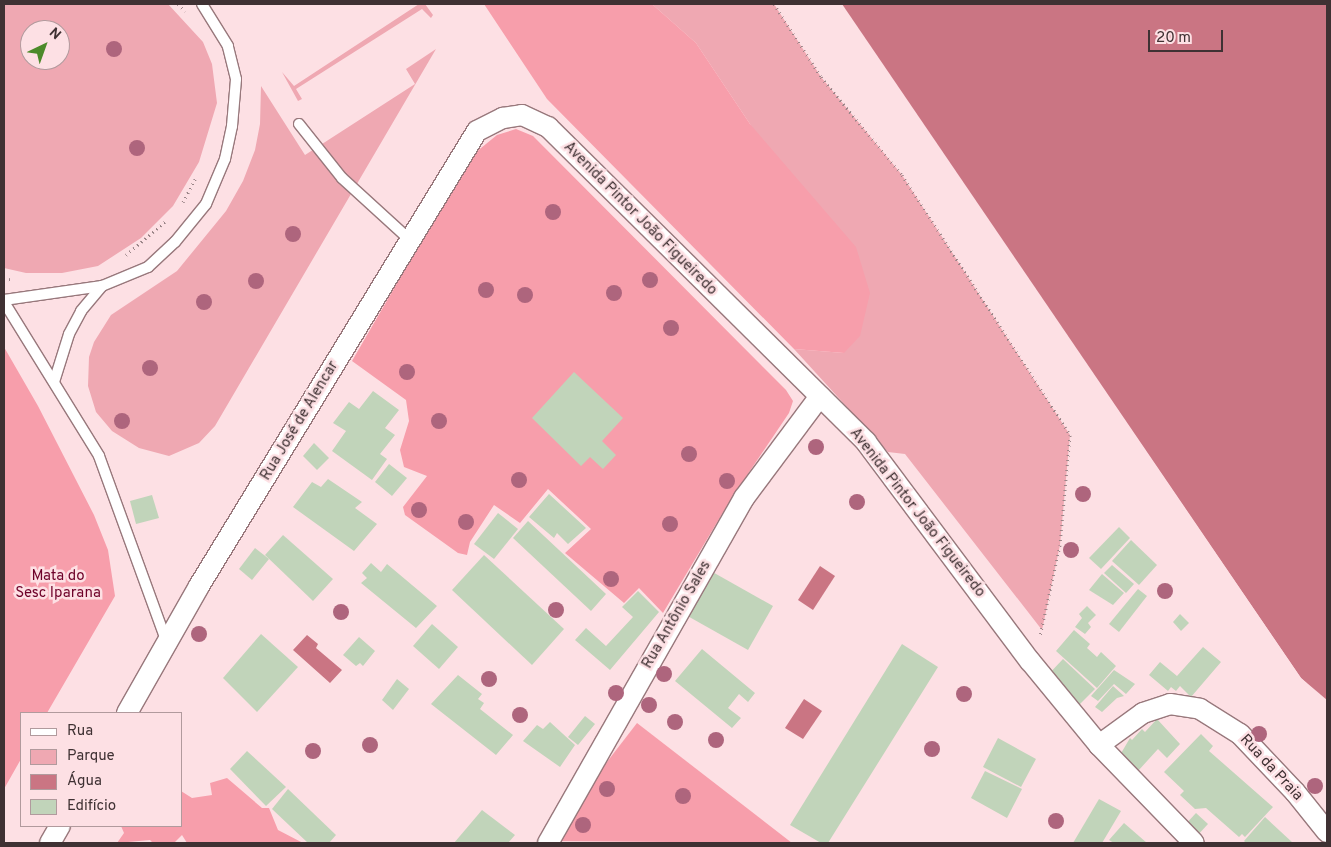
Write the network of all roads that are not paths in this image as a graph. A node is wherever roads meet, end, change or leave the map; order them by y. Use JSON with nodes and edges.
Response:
{"nodes":[{"id":1,"x":202,"y":4,"type":"edge"},
{"id":2,"x":299,"y":124,"type":"dead end"},
{"id":3,"x":477,"y":130,"type":"joint"},
{"id":4,"x":410,"y":240,"type":"junction"},
{"id":5,"x":102,"y":286,"type":"junction"},
{"id":6,"x":4,"y":301,"type":"edge"},
{"id":7,"x":54,"y":382,"type":"junction"},
{"id":8,"x":820,"y":396,"type":"junction"},
{"id":9,"x":167,"y":644,"type":"junction"},
{"id":10,"x":127,"y":712,"type":"edge"},
{"id":11,"x":1099,"y":745,"type":"junction"},
{"id":12,"x":59,"y":827,"type":"edge"},
{"id":13,"x":1327,"y":832,"type":"edge"},
{"id":14,"x":50,"y":843,"type":"edge"},
{"id":15,"x":548,"y":843,"type":"edge"},
{"id":16,"x":1194,"y":843,"type":"edge"}],
"edges":[{"from":1,"to":5,"type":"lane"},
{"from":2,"to":4,"type":"lane"},
{"from":3,"to":4,"type":"street","name":"Rua José de Alencar"},
{"from":3,"to":8,"type":"street","name":"Avenida Pintor João Figueiredo"},
{"from":4,"to":9,"type":"street","name":"Rua José de Alencar"},
{"from":5,"to":6,"type":"lane"},
{"from":5,"to":7,"type":"lane"},
{"from":6,"to":7,"type":"lane"},
{"from":7,"to":9,"type":"lane"},
{"from":8,"to":11,"type":"street","name":"Avenida Pintor João Figueiredo"},
{"from":8,"to":15,"type":"street","name":"Rua Antônio Sales"},
{"from":9,"to":10,"type":"street","name":"Rua José de Alencar"},
{"from":11,"to":13,"type":"street","name":"Rua da Praia"},
{"from":11,"to":16,"type":"street","name":"Avenida Pintor João Figueiredo"},
{"from":12,"to":14,"type":"street"}]}
